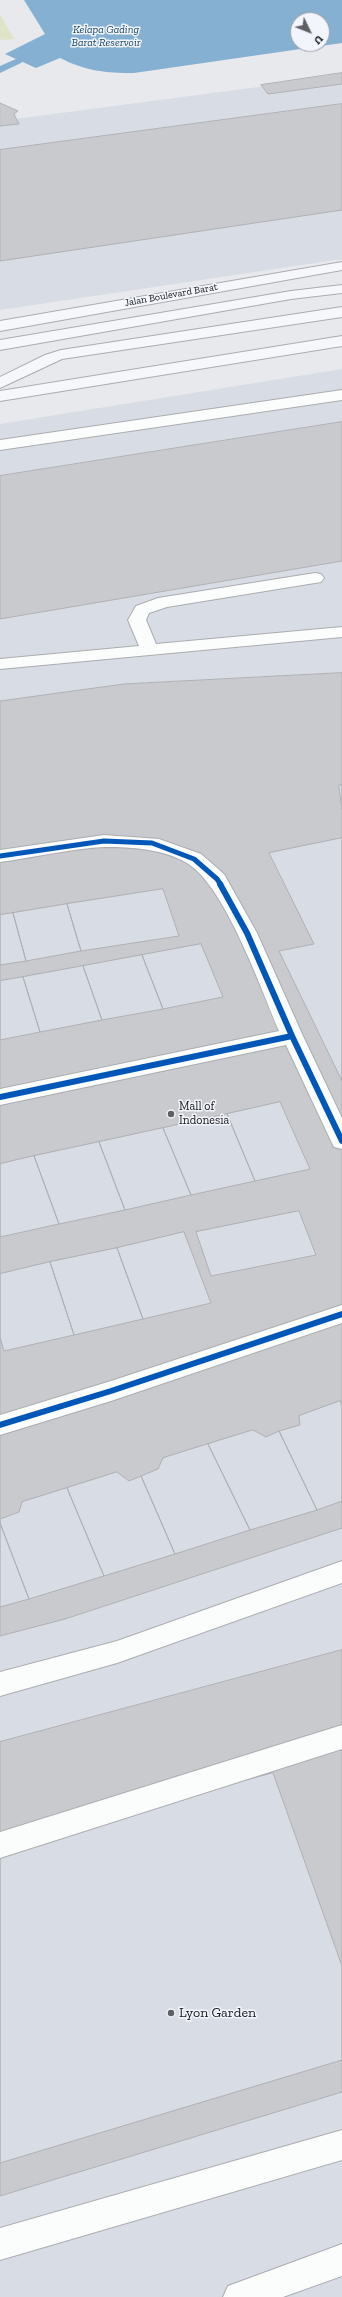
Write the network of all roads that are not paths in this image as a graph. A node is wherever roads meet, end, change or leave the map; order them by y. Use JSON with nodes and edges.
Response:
{"nodes":[{"id":1,"x":342,"y":266,"type":"edge"},
{"id":2,"x":342,"y":289,"type":"edge"},
{"id":3,"x":342,"y":312,"type":"edge"},
{"id":4,"x":0,"y":326,"type":"edge"},
{"id":5,"x":342,"y":341,"type":"edge"},
{"id":6,"x":0,"y":345,"type":"edge"},
{"id":7,"x":0,"y":383,"type":"edge"},
{"id":8,"x":342,"y":395,"type":"edge"},
{"id":9,"x":0,"y":396,"type":"edge"},
{"id":10,"x":0,"y":445,"type":"edge"},
{"id":11,"x":315,"y":578,"type":"dead end"},
{"id":12,"x":342,"y":632,"type":"edge"},
{"id":13,"x":149,"y":648,"type":"junction"},
{"id":14,"x":0,"y":664,"type":"edge"},
{"id":15,"x":0,"y":856,"type":"edge"},
{"id":16,"x":292,"y":1036,"type":"junction"},
{"id":17,"x":0,"y":1097,"type":"edge"},
{"id":18,"x":342,"y":1141,"type":"edge"},
{"id":19,"x":342,"y":1314,"type":"edge"},
{"id":20,"x":0,"y":1425,"type":"edge"},
{"id":21,"x":342,"y":1572,"type":"edge"},
{"id":22,"x":0,"y":1684,"type":"edge"},
{"id":23,"x":342,"y":1737,"type":"edge"},
{"id":24,"x":0,"y":1845,"type":"edge"},
{"id":25,"x":342,"y":2145,"type":"edge"},
{"id":26,"x":0,"y":2244,"type":"edge"},
{"id":27,"x":342,"y":2260,"type":"edge"},
{"id":28,"x":239,"y":2297,"type":"edge"}],
"edges":[{"from":1,"to":4,"type":"main road","name":"Jalan Boulevard Barat"},
{"from":2,"to":6,"type":"main road"},
{"from":3,"to":7,"type":"main road"},
{"from":5,"to":9,"type":"main road"},
{"from":8,"to":10,"type":"street"},
{"from":11,"to":13,"type":"street"},
{"from":12,"to":13,"type":"street"},
{"from":13,"to":14,"type":"street"},
{"from":15,"to":16,"type":"street"},
{"from":16,"to":17,"type":"street"},
{"from":16,"to":18,"type":"street"},
{"from":19,"to":20,"type":"street"},
{"from":21,"to":22,"type":"street"},
{"from":23,"to":24,"type":"street"},
{"from":25,"to":26,"type":"street"},
{"from":27,"to":28,"type":"street"}]}
